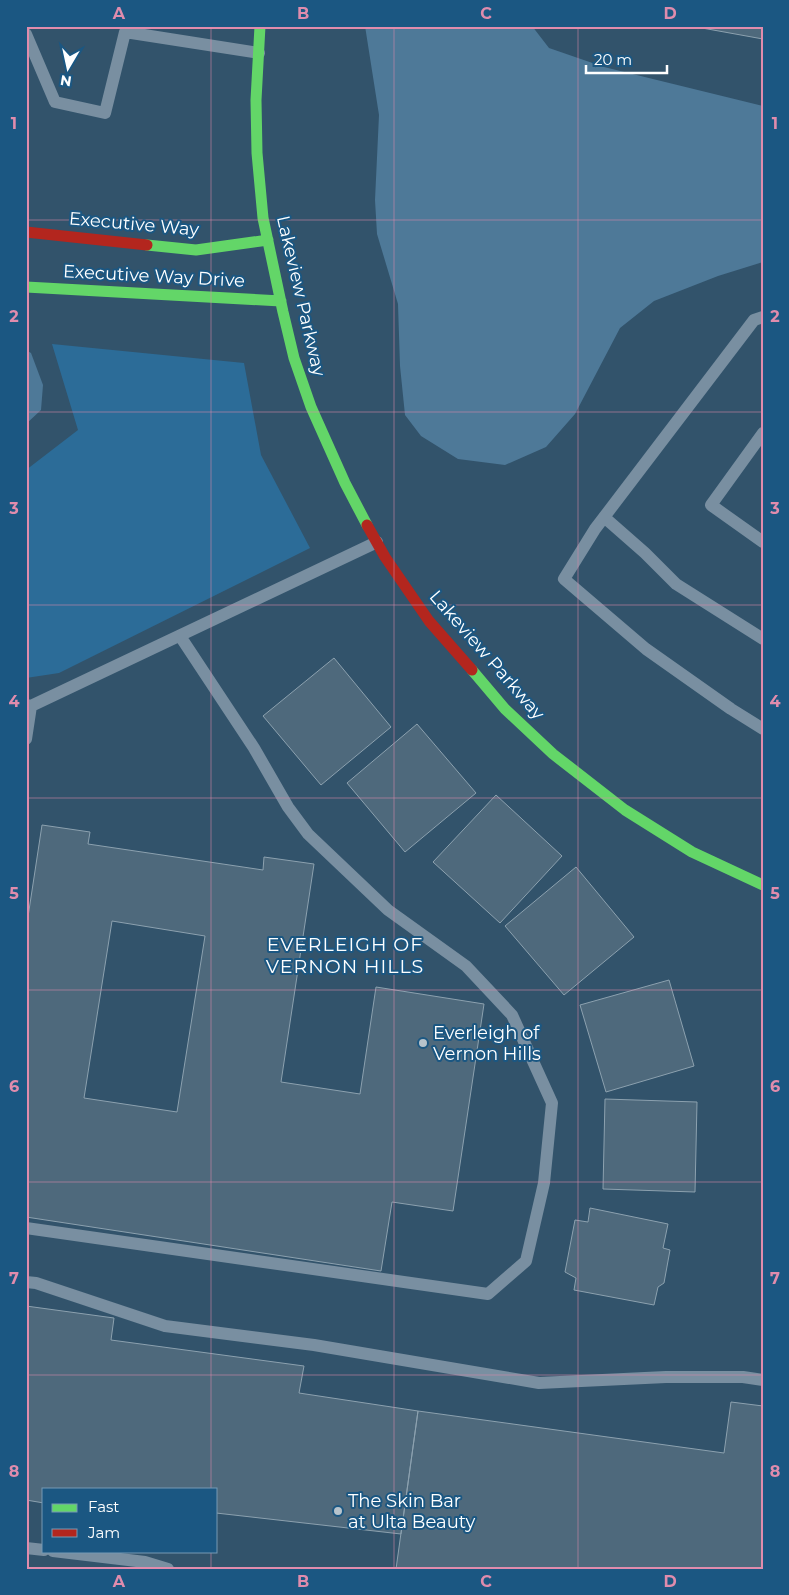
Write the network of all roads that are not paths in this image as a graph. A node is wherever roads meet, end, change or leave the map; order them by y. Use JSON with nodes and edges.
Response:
{"nodes":[{"id":1,"x":260,"y":26,"type":"edge"},
{"id":2,"x":26,"y":34,"type":"edge"},
{"id":3,"x":258,"y":54,"type":"junction"},
{"id":4,"x":26,"y":232,"type":"edge"},
{"id":5,"x":268,"y":240,"type":"junction"},
{"id":6,"x":26,"y":288,"type":"edge"},
{"id":7,"x":281,"y":301,"type":"junction"},
{"id":8,"x":763,"y":317,"type":"edge"},
{"id":9,"x":763,"y":433,"type":"edge"},
{"id":10,"x":604,"y":517,"type":"junction"},
{"id":11,"x":377,"y":542,"type":"junction"},
{"id":12,"x":763,"y":542,"type":"edge"},
{"id":13,"x":180,"y":636,"type":"junction"},
{"id":14,"x":763,"y":639,"type":"edge"},
{"id":15,"x":29,"y":706,"type":"edge"},
{"id":16,"x":763,"y":729,"type":"edge"},
{"id":17,"x":26,"y":739,"type":"edge"},
{"id":18,"x":762,"y":883,"type":"edge"},
{"id":19,"x":26,"y":1228,"type":"edge"},
{"id":20,"x":26,"y":1282,"type":"edge"},
{"id":21,"x":763,"y":1380,"type":"edge"},
{"id":22,"x":26,"y":1548,"type":"edge"},
{"id":23,"x":42,"y":1550,"type":"edge"},
{"id":24,"x":61,"y":1552,"type":"edge"},
{"id":25,"x":168,"y":1569,"type":"edge"}],
"edges":[{"from":1,"to":3,"type":"street","name":"Lakeview Parkway"},
{"from":2,"to":3,"type":"lane"},
{"from":3,"to":5,"type":"street","name":"Lakeview Parkway"},
{"from":4,"to":5,"type":"street","name":"Executive Way"},
{"from":5,"to":7,"type":"street","name":"Lakeview Parkway"},
{"from":6,"to":7,"type":"street","name":"Executive Way Drive"},
{"from":7,"to":11,"type":"street","name":"Lakeview Parkway"},
{"from":8,"to":10,"type":"lane"},
{"from":9,"to":12,"type":"lane"},
{"from":10,"to":14,"type":"lane"},
{"from":10,"to":16,"type":"lane"},
{"from":11,"to":13,"type":"lane"},
{"from":11,"to":18,"type":"street","name":"Lakeview Parkway"},
{"from":13,"to":15,"type":"lane"},
{"from":13,"to":19,"type":"lane"},
{"from":15,"to":17,"type":"lane"},
{"from":20,"to":21,"type":"lane"},
{"from":22,"to":23,"type":"lane"},
{"from":24,"to":25,"type":"lane"}]}
